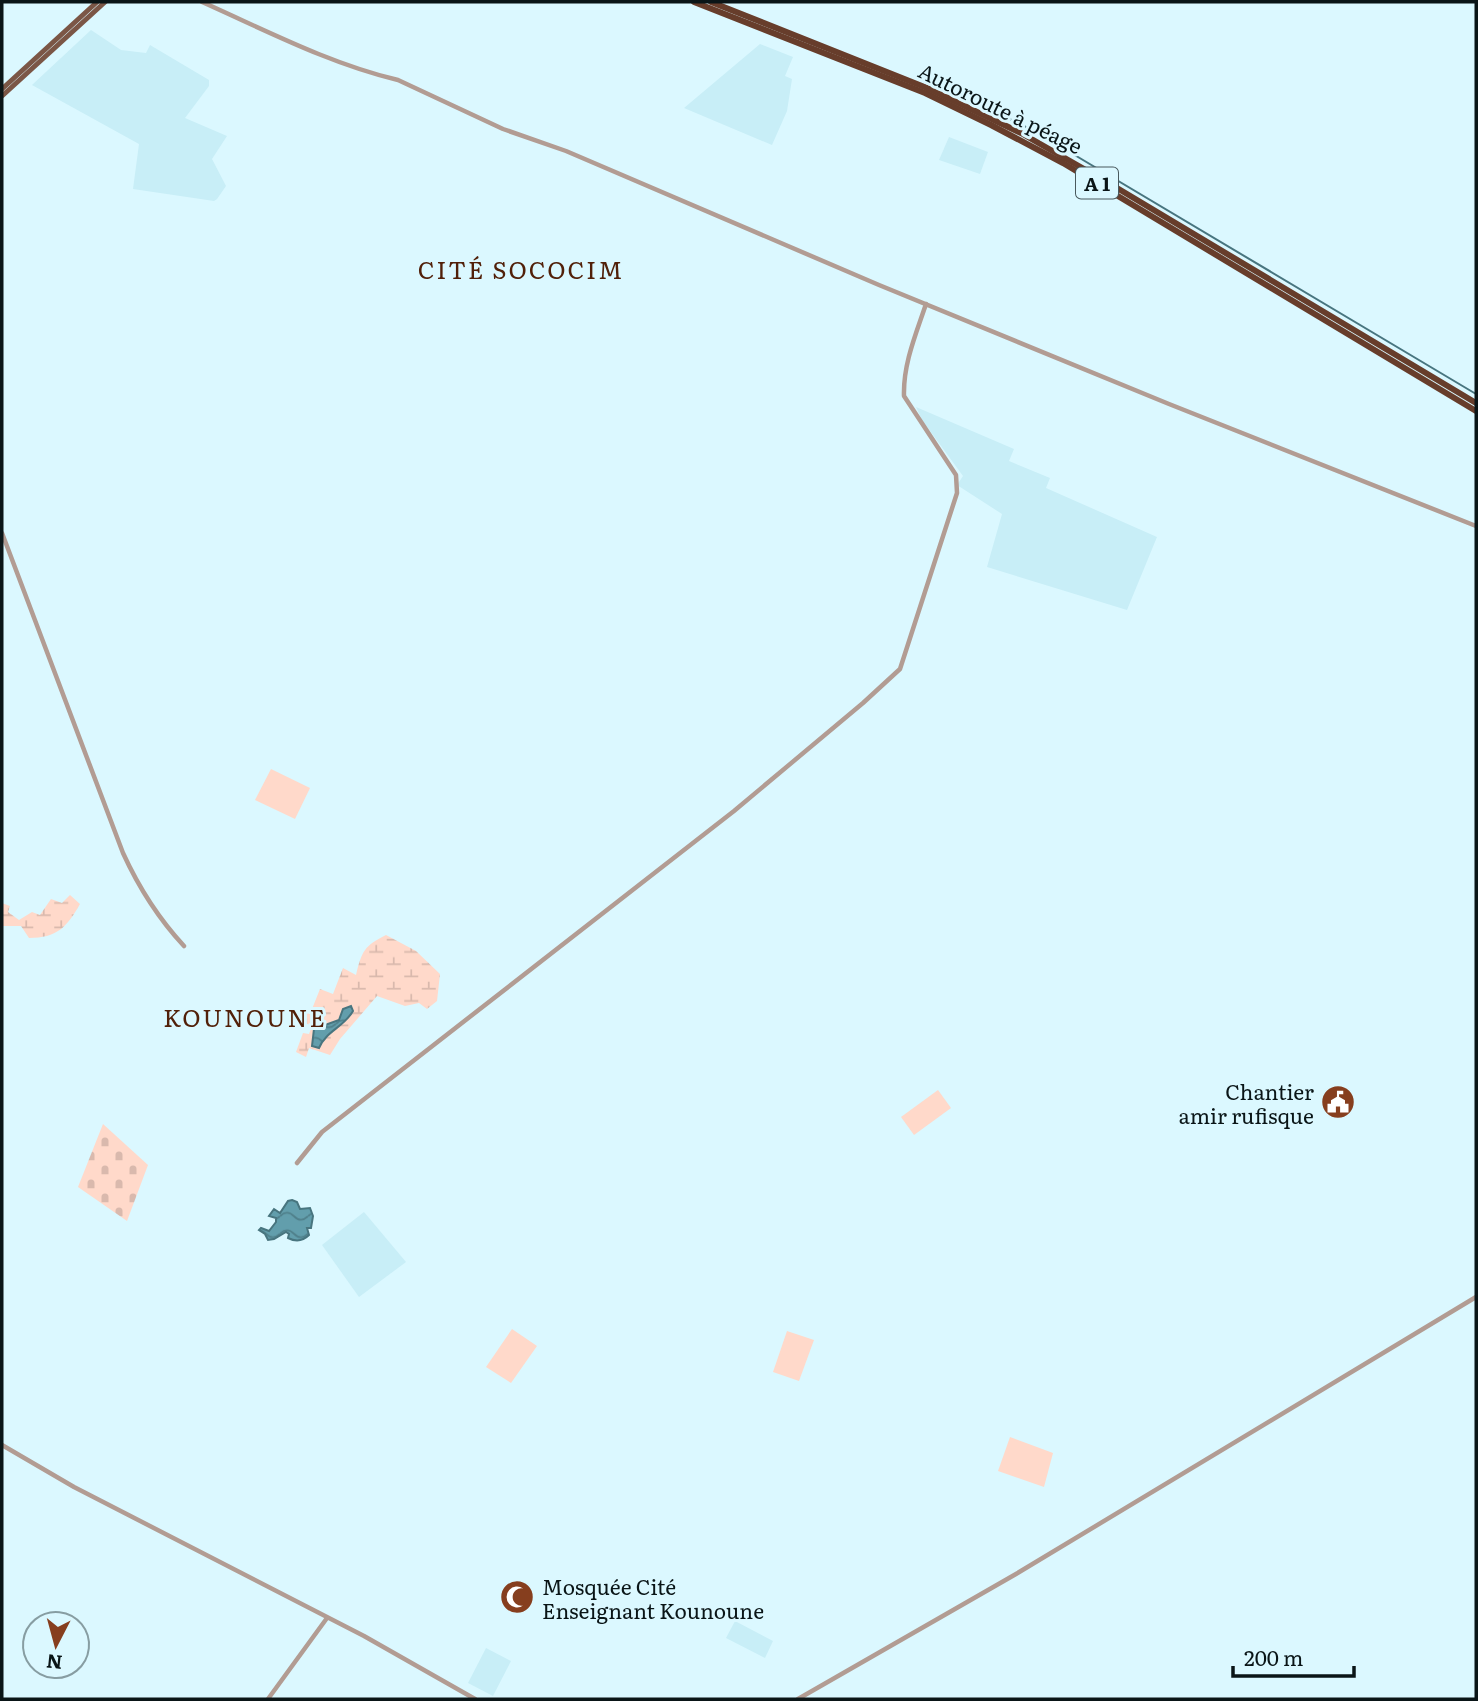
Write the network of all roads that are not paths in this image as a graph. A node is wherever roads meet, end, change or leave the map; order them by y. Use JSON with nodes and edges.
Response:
{"nodes":[{"id":1,"x":97,"y":2,"type":"edge"},
{"id":2,"x":105,"y":2,"type":"edge"},
{"id":3,"x":202,"y":2,"type":"edge"},
{"id":4,"x":694,"y":2,"type":"edge"},
{"id":5,"x":711,"y":2,"type":"edge"},
{"id":6,"x":2,"y":89,"type":"edge"},
{"id":7,"x":2,"y":96,"type":"edge"},
{"id":8,"x":926,"y":304,"type":"junction"},
{"id":9,"x":1476,"y":403,"type":"edge"},
{"id":10,"x":1476,"y":411,"type":"edge"},
{"id":11,"x":1476,"y":526,"type":"edge"},
{"id":12,"x":2,"y":533,"type":"edge"},
{"id":13,"x":184,"y":946,"type":"dead end"},
{"id":14,"x":298,"y":1163,"type":"dead end"},
{"id":15,"x":1476,"y":1297,"type":"edge"},
{"id":16,"x":2,"y":1445,"type":"edge"},
{"id":17,"x":328,"y":1618,"type":"junction"},
{"id":18,"x":268,"y":1699,"type":"edge"},
{"id":19,"x":475,"y":1699,"type":"edge"},
{"id":20,"x":798,"y":1699,"type":"edge"}],
"edges":[{"from":1,"to":6,"type":"main road"},
{"from":2,"to":7,"type":"main road"},
{"from":3,"to":8,"type":"street"},
{"from":4,"to":10,"type":"highway","number":"A 1"},
{"from":5,"to":9,"type":"highway","name":"Autoroute à péage","number":"A 1"},
{"from":8,"to":11,"type":"street"},
{"from":8,"to":14,"type":"street"},
{"from":12,"to":13,"type":"street"},
{"from":15,"to":20,"type":"street"},
{"from":16,"to":17,"type":"street"},
{"from":17,"to":18,"type":"street"},
{"from":17,"to":19,"type":"street"}]}
